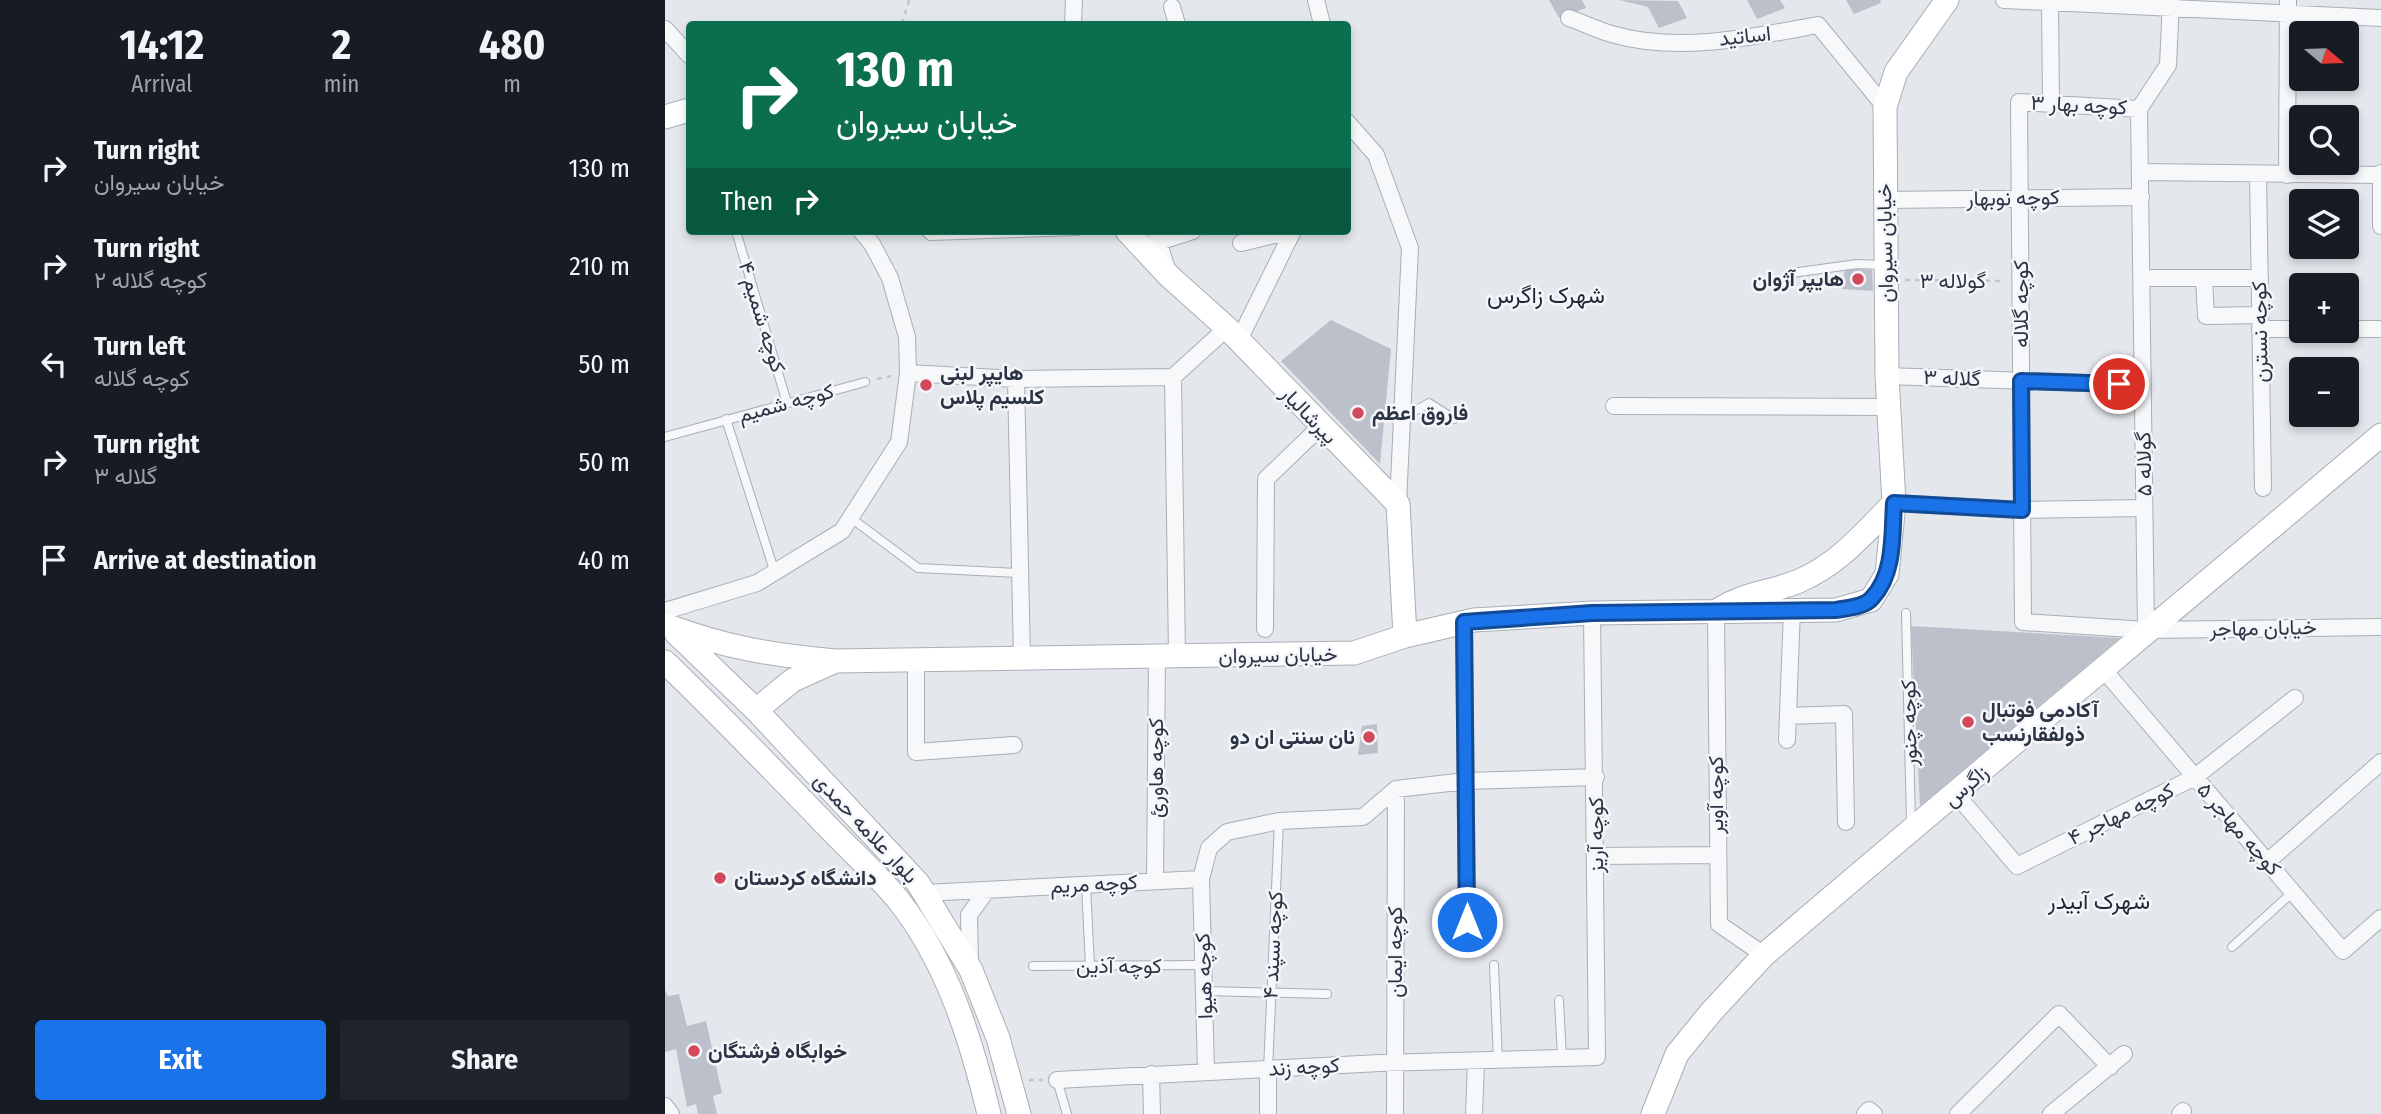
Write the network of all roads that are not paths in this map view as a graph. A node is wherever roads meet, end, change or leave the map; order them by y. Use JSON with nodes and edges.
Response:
{"nodes":[{"id":1,"x":1074,"y":0,"type":"edge"},
{"id":2,"x":1316,"y":0,"type":"edge"},
{"id":3,"x":1947,"y":0,"type":"edge"},
{"id":4,"x":2004,"y":0,"type":"edge"},
{"id":5,"x":2061,"y":2,"type":"edge"},
{"id":6,"x":2171,"y":4,"type":"edge"},
{"id":7,"x":1172,"y":7,"type":"dead end"},
{"id":8,"x":2288,"y":7,"type":"edge"},
{"id":9,"x":1569,"y":18,"type":"dead end"},
{"id":10,"x":2381,"y":18,"type":"edge"},
{"id":11,"x":1073,"y":21,"type":"edge"},
{"id":12,"x":1176,"y":21,"type":"edge"},
{"id":13,"x":1321,"y":21,"type":"edge"},
{"id":14,"x":665,"y":29,"type":"edge"},
{"id":15,"x":686,"y":52,"type":"edge"},
{"id":16,"x":2019,"y":102,"type":"joint"},
{"id":17,"x":2051,"y":104,"type":"junction"},
{"id":18,"x":1885,"y":107,"type":"junction"},
{"id":19,"x":2139,"y":108,"type":"junction"},
{"id":20,"x":686,"y":111,"type":"edge"},
{"id":21,"x":665,"y":117,"type":"edge"},
{"id":22,"x":1351,"y":127,"type":"edge"},
{"id":23,"x":2141,"y":172,"type":"junction"},
{"id":24,"x":2380,"y":174,"type":"edge"},
{"id":25,"x":2258,"y":175,"type":"junction"},
{"id":26,"x":2287,"y":175,"type":"junction"},
{"id":27,"x":2141,"y":197,"type":"junction"},
{"id":28,"x":2020,"y":198,"type":"junction"},
{"id":29,"x":1885,"y":200,"type":"junction"},
{"id":30,"x":2381,"y":226,"type":"edge"},
{"id":31,"x":737,"y":235,"type":"edge"},
{"id":32,"x":864,"y":235,"type":"edge"},
{"id":33,"x":929,"y":235,"type":"edge"},
{"id":34,"x":959,"y":235,"type":"edge"},
{"id":35,"x":1131,"y":235,"type":"edge"},
{"id":36,"x":1275,"y":235,"type":"edge"},
{"id":37,"x":1290,"y":235,"type":"edge"},
{"id":38,"x":1157,"y":236,"type":"edge"},
{"id":39,"x":1241,"y":243,"type":"dead end"},
{"id":40,"x":1792,"y":273,"type":"dead end"},
{"id":41,"x":1886,"y":273,"type":"junction"},
{"id":42,"x":1170,"y":276,"type":"junction"},
{"id":43,"x":2142,"y":278,"type":"junction"},
{"id":44,"x":2204,"y":278,"type":"junction"},
{"id":45,"x":2260,"y":278,"type":"junction"},
{"id":46,"x":2260,"y":322,"type":"junction"},
{"id":47,"x":2289,"y":328,"type":"edge"},
{"id":48,"x":2359,"y":330,"type":"edge"},
{"id":49,"x":2381,"y":330,"type":"edge"},
{"id":50,"x":1233,"y":335,"type":"junction"},
{"id":51,"x":908,"y":373,"type":"junction"},
{"id":52,"x":1887,"y":376,"type":"junction"},
{"id":53,"x":1173,"y":377,"type":"junction"},
{"id":54,"x":1016,"y":379,"type":"junction"},
{"id":55,"x":2021,"y":381,"type":"junction"},
{"id":56,"x":865,"y":382,"type":"road end"},
{"id":57,"x":2143,"y":385,"type":"junction"},
{"id":58,"x":787,"y":403,"type":"junction"},
{"id":59,"x":1614,"y":406,"type":"dead end"},
{"id":60,"x":1889,"y":407,"type":"junction"},
{"id":61,"x":726,"y":419,"type":"junction"},
{"id":62,"x":1399,"y":419,"type":"junction"},
{"id":63,"x":1454,"y":419,"type":"dead end"},
{"id":64,"x":1320,"y":427,"type":"junction"},
{"id":65,"x":2381,"y":435,"type":"edge"},
{"id":66,"x":665,"y":437,"type":"edge"},
{"id":67,"x":2263,"y":488,"type":"dead end"},
{"id":68,"x":1894,"y":503,"type":"junction"},
{"id":69,"x":1398,"y":504,"type":"junction"},
{"id":70,"x":2144,"y":508,"type":"junction"},
{"id":71,"x":2022,"y":510,"type":"junction"},
{"id":72,"x":851,"y":517,"type":"junction"},
{"id":73,"x":775,"y":573,"type":"junction"},
{"id":74,"x":1020,"y":573,"type":"junction"},
{"id":75,"x":1793,"y":610,"type":"junction"},
{"id":76,"x":1716,"y":611,"type":"junction"},
{"id":77,"x":1592,"y":613,"type":"junction"},
{"id":78,"x":1906,"y":613,"type":"dead end"},
{"id":79,"x":666,"y":620,"type":"edge"},
{"id":80,"x":1464,"y":622,"type":"junction"},
{"id":81,"x":2381,"y":627,"type":"edge"},
{"id":82,"x":1265,"y":629,"type":"dead end"},
{"id":83,"x":2146,"y":630,"type":"junction"},
{"id":84,"x":1405,"y":636,"type":"junction"},
{"id":85,"x":1167,"y":656,"type":"junction"},
{"id":86,"x":1022,"y":658,"type":"junction"},
{"id":87,"x":916,"y":660,"type":"junction"},
{"id":88,"x":835,"y":661,"type":"junction"},
{"id":89,"x":665,"y":662,"type":"edge"},
{"id":90,"x":2103,"y":669,"type":"junction"},
{"id":91,"x":2295,"y":698,"type":"dead end"},
{"id":92,"x":756,"y":710,"type":"junction"},
{"id":93,"x":1788,"y":716,"type":"junction"},
{"id":94,"x":1787,"y":740,"type":"dead end"},
{"id":95,"x":1014,"y":745,"type":"dead end"},
{"id":96,"x":2381,"y":762,"type":"edge"},
{"id":97,"x":1596,"y":777,"type":"junction"},
{"id":98,"x":2195,"y":777,"type":"junction"},
{"id":99,"x":1466,"y":781,"type":"junction"},
{"id":100,"x":1396,"y":789,"type":"junction"},
{"id":101,"x":1956,"y":794,"type":"junction"},
{"id":102,"x":1279,"y":821,"type":"junction"},
{"id":103,"x":1846,"y":822,"type":"dead end"},
{"id":104,"x":1911,"y":833,"type":"junction"},
{"id":105,"x":1717,"y":855,"type":"junction"},
{"id":106,"x":1596,"y":856,"type":"junction"},
{"id":107,"x":2267,"y":862,"type":"junction"},
{"id":108,"x":1201,"y":880,"type":"junction"},
{"id":109,"x":1155,"y":881,"type":"junction"},
{"id":110,"x":1086,"y":884,"type":"junction"},
{"id":111,"x":987,"y":890,"type":"junction"},
{"id":112,"x":2293,"y":892,"type":"junction"},
{"id":113,"x":924,"y":893,"type":"junction"},
{"id":114,"x":2381,"y":918,"type":"edge"},
{"id":115,"x":1467,"y":922,"type":"dead end"},
{"id":116,"x":2232,"y":947,"type":"dead end"},
{"id":117,"x":1765,"y":955,"type":"junction"},
{"id":118,"x":1204,"y":965,"type":"junction"},
{"id":119,"x":1494,"y":965,"type":"dead end"},
{"id":120,"x":1033,"y":966,"type":"dead end"},
{"id":121,"x":1090,"y":966,"type":"junction"},
{"id":122,"x":971,"y":971,"type":"junction"},
{"id":123,"x":1206,"y":991,"type":"junction"},
{"id":124,"x":1271,"y":992,"type":"junction"},
{"id":125,"x":1327,"y":994,"type":"dead end"},
{"id":126,"x":1559,"y":1000,"type":"dead end"},
{"id":127,"x":2124,"y":1054,"type":"dead end"},
{"id":128,"x":1597,"y":1057,"type":"joint"},
{"id":129,"x":1562,"y":1058,"type":"junction"},
{"id":130,"x":1498,"y":1061,"type":"junction"},
{"id":131,"x":1476,"y":1062,"type":"junction"},
{"id":132,"x":1395,"y":1063,"type":"junction"},
{"id":133,"x":2110,"y":1067,"type":"junction"},
{"id":134,"x":1268,"y":1070,"type":"junction"},
{"id":135,"x":1206,"y":1072,"type":"junction"},
{"id":136,"x":1151,"y":1074,"type":"junction"},
{"id":137,"x":1057,"y":1080,"type":"joint"},
{"id":138,"x":665,"y":1106,"type":"edge"},
{"id":139,"x":671,"y":1114,"type":"edge"},
{"id":140,"x":989,"y":1114,"type":"edge"},
{"id":141,"x":1019,"y":1114,"type":"edge"},
{"id":142,"x":1067,"y":1114,"type":"edge"},
{"id":143,"x":1153,"y":1114,"type":"edge"},
{"id":144,"x":1268,"y":1114,"type":"edge"},
{"id":145,"x":1395,"y":1114,"type":"edge"},
{"id":146,"x":1473,"y":1114,"type":"edge"},
{"id":147,"x":1653,"y":1114,"type":"edge"},
{"id":148,"x":1865,"y":1114,"type":"edge"},
{"id":149,"x":1874,"y":1114,"type":"edge"},
{"id":150,"x":1958,"y":1114,"type":"edge"},
{"id":151,"x":2051,"y":1114,"type":"edge"}],
"edges":[{"from":1,"to":11,"type":"street"},
{"from":2,"to":13,"type":"street"},
{"from":3,"to":18,"type":"street","name":"خیابان سیروان"},
{"from":4,"to":5,"type":"street"},
{"from":5,"to":6,"type":"street"},
{"from":5,"to":17,"type":"street"},
{"from":6,"to":8,"type":"street"},
{"from":6,"to":19,"type":"street"},
{"from":7,"to":12,"type":"street"},
{"from":8,"to":10,"type":"street"},
{"from":8,"to":26,"type":"street"},
{"from":9,"to":18,"type":"street","name":"اساتید"},
{"from":14,"to":15,"type":"street"},
{"from":16,"to":17,"type":"street","name":"کوچه بهار ۳"},
{"from":16,"to":28,"type":"street","name":"کوچه گلاله"},
{"from":17,"to":19,"type":"street","name":"کوچه بهار ۳"},
{"from":18,"to":29,"type":"street","name":"خیابان سیروان"},
{"from":19,"to":23,"type":"street","name":"گولاله ۵"},
{"from":20,"to":21,"type":"street"},
{"from":22,"to":62,"type":"street"},
{"from":23,"to":25,"type":"street"},
{"from":23,"to":27,"type":"street","name":"گولاله ۵"},
{"from":24,"to":26,"type":"street"},
{"from":24,"to":30,"type":"street"},
{"from":25,"to":26,"type":"street"},
{"from":25,"to":45,"type":"street","name":"کوچه نسترن"},
{"from":27,"to":28,"type":"street","name":"کوچه نوبهار"},
{"from":27,"to":43,"type":"street","name":"گولاله ۵"},
{"from":28,"to":29,"type":"street","name":"کوچه نوبهار"},
{"from":28,"to":55,"type":"street","name":"کوچه گلاله"},
{"from":29,"to":41,"type":"street","name":"خیابان سیروان"},
{"from":31,"to":58,"type":"lane","name":"کوچه شمیم ۴"},
{"from":32,"to":51,"type":"street"},
{"from":33,"to":34,"type":"lane"},
{"from":35,"to":42,"type":"street","name":"پیرشالیار"},
{"from":36,"to":39,"type":"street"},
{"from":37,"to":50,"type":"street"},
{"from":38,"to":42,"type":"street"},
{"from":40,"to":41,"type":"lane"},
{"from":41,"to":52,"type":"street","name":"خیابان سیروان"},
{"from":42,"to":50,"type":"street","name":"پیرشالیار"},
{"from":43,"to":44,"type":"street"},
{"from":43,"to":57,"type":"street","name":"گولاله ۵"},
{"from":44,"to":45,"type":"street"},
{"from":44,"to":46,"type":"street"},
{"from":45,"to":46,"type":"street","name":"کوچه نسترن"},
{"from":46,"to":47,"type":"street"},
{"from":46,"to":67,"type":"street","name":"کوچه نسترن"},
{"from":48,"to":49,"type":"street"},
{"from":50,"to":53,"type":"street"},
{"from":50,"to":64,"type":"street","name":"پیرشالیار"},
{"from":51,"to":54,"type":"street"},
{"from":51,"to":72,"type":"street"},
{"from":52,"to":55,"type":"street","name":"گلاله ۳"},
{"from":52,"to":60,"type":"street","name":"خیابان سیروان"},
{"from":53,"to":54,"type":"street"},
{"from":53,"to":85,"type":"street","name":"کوچه هاورئ"},
{"from":54,"to":74,"type":"street"},
{"from":55,"to":57,"type":"street","name":"گلاله ۳"},
{"from":55,"to":71,"type":"street","name":"کوچه گلاله"},
{"from":56,"to":58,"type":"lane","name":"کوچه شمیم"},
{"from":57,"to":70,"type":"street","name":"گولاله ۵"},
{"from":58,"to":61,"type":"lane","name":"کوچه شمیم"},
{"from":59,"to":60,"type":"street"},
{"from":60,"to":68,"type":"street","name":"خیابان سیروان"},
{"from":61,"to":66,"type":"lane","name":"کوچه شمیم"},
{"from":61,"to":73,"type":"lane"},
{"from":62,"to":63,"type":"lane"},
{"from":62,"to":69,"type":"street"},
{"from":64,"to":69,"type":"street","name":"پیرشالیار"},
{"from":64,"to":82,"type":"street"},
{"from":65,"to":83,"type":"street","name":"زاگرس"},
{"from":68,"to":71,"type":"street"},
{"from":68,"to":75,"type":"street","name":"خیابان سیروان"},
{"from":68,"to":76,"type":"street","name":"خیابان سیروان"},
{"from":69,"to":84,"type":"street"},
{"from":70,"to":71,"type":"street"},
{"from":70,"to":83,"type":"street","name":"گولاله ۵"},
{"from":71,"to":83,"type":"street","name":"کوچه گلاله"},
{"from":72,"to":73,"type":"street"},
{"from":72,"to":74,"type":"lane"},
{"from":73,"to":79,"type":"street"},
{"from":74,"to":86,"type":"street"},
{"from":75,"to":76,"type":"street","name":"خیابان سیروان"},
{"from":75,"to":93,"type":"street"},
{"from":76,"to":77,"type":"street","name":"خیابان سیروان"},
{"from":76,"to":105,"type":"street","name":"کوچه آویر"},
{"from":77,"to":80,"type":"street","name":"خیابان سیروان"},
{"from":77,"to":97,"type":"street","name":"کوچه آریز"},
{"from":78,"to":104,"type":"lane","name":"کوچه چنور"},
{"from":79,"to":88,"type":"street","name":"خیابان سیروان"},
{"from":79,"to":92,"type":"street","name":"بلوار علامه حمدی"},
{"from":80,"to":84,"type":"street","name":"خیابان سیروان"},
{"from":80,"to":99,"type":"street"},
{"from":81,"to":83,"type":"street","name":"خیابان مهاجر"},
{"from":83,"to":90,"type":"street","name":"زاگرس"},
{"from":84,"to":85,"type":"street","name":"خیابان سیروان"},
{"from":85,"to":86,"type":"street","name":"خیابان سیروان"},
{"from":85,"to":109,"type":"street","name":"کوچه هاورئ"},
{"from":86,"to":87,"type":"street","name":"خیابان سیروان"},
{"from":87,"to":88,"type":"street","name":"خیابان سیروان"},
{"from":87,"to":95,"type":"street"},
{"from":88,"to":92,"type":"street"},
{"from":89,"to":140,"type":"street","name":"بلوار علامه حمدی"},
{"from":90,"to":98,"type":"street","name":"کوچه مهاجر ۵"},
{"from":90,"to":101,"type":"street","name":"زاگرس"},
{"from":91,"to":98,"type":"street","name":"کوچه مهاجر ۴"},
{"from":92,"to":113,"type":"street","name":"بلوار علامه حمدی"},
{"from":93,"to":94,"type":"street"},
{"from":93,"to":103,"type":"street"},
{"from":96,"to":107,"type":"street"},
{"from":97,"to":99,"type":"street"},
{"from":97,"to":106,"type":"street","name":"کوچه آریز"},
{"from":98,"to":101,"type":"street","name":"کوچه مهاجر ۴"},
{"from":98,"to":107,"type":"street","name":"کوچه مهاجر ۵"},
{"from":99,"to":100,"type":"street"},
{"from":99,"to":115,"type":"street"},
{"from":100,"to":102,"type":"street","name":"کوچه هیوا"},
{"from":100,"to":132,"type":"street","name":"کوچه ایمان"},
{"from":101,"to":104,"type":"street","name":"زاگرس"},
{"from":102,"to":108,"type":"street","name":"کوچه هیوا"},
{"from":102,"to":124,"type":"lane","name":"کوچه سپند ۴"},
{"from":104,"to":117,"type":"street","name":"زاگرس"},
{"from":105,"to":106,"type":"street"},
{"from":105,"to":117,"type":"street","name":"کوچه آویر"},
{"from":106,"to":128,"type":"street","name":"کوچه آریز"},
{"from":107,"to":112,"type":"street","name":"کوچه مهاجر ۵"},
{"from":108,"to":109,"type":"street","name":"کوچه مریم"},
{"from":108,"to":118,"type":"street","name":"کوچه هیوا"},
{"from":109,"to":110,"type":"street","name":"کوچه مریم"},
{"from":110,"to":111,"type":"street","name":"کوچه مریم"},
{"from":110,"to":121,"type":"lane"},
{"from":111,"to":113,"type":"street","name":"کوچه مریم"},
{"from":111,"to":122,"type":"street"},
{"from":112,"to":114,"type":"street","name":"کوچه مهاجر ۵"},
{"from":112,"to":116,"type":"lane","name":"کوچه مهاجر ۵"},
{"from":113,"to":122,"type":"street","name":"بلوار علامه حمدی"},
{"from":117,"to":147,"type":"street","name":"زاگرس"},
{"from":118,"to":121,"type":"lane","name":"کوچه آذین"},
{"from":118,"to":123,"type":"street","name":"کوچه هیوا"},
{"from":119,"to":130,"type":"lane"},
{"from":120,"to":121,"type":"lane","name":"کوچه آذین"},
{"from":122,"to":141,"type":"street","name":"بلوار علامه حمدی"},
{"from":123,"to":124,"type":"lane"},
{"from":123,"to":135,"type":"street","name":"کوچه هیوا"},
{"from":124,"to":125,"type":"lane"},
{"from":124,"to":134,"type":"lane","name":"کوچه سپند ۴"},
{"from":126,"to":129,"type":"lane"},
{"from":127,"to":133,"type":"street"},
{"from":128,"to":129,"type":"street","name":"کوچه زند"},
{"from":129,"to":130,"type":"street","name":"کوچه زند"},
{"from":130,"to":131,"type":"street","name":"کوچه زند"},
{"from":131,"to":132,"type":"street","name":"کوچه زند"},
{"from":131,"to":146,"type":"street"},
{"from":132,"to":134,"type":"street","name":"کوچه زند"},
{"from":132,"to":145,"type":"street","name":"کوچه ایمان"},
{"from":133,"to":150,"type":"street"},
{"from":133,"to":151,"type":"street"},
{"from":134,"to":135,"type":"street","name":"کوچه زند"},
{"from":134,"to":144,"type":"street"},
{"from":135,"to":136,"type":"street","name":"کوچه زند"},
{"from":136,"to":137,"type":"street","name":"کوچه زند"},
{"from":136,"to":143,"type":"street"},
{"from":137,"to":142,"type":"lane"},
{"from":138,"to":139,"type":"street"},
{"from":148,"to":149,"type":"street"}]}
